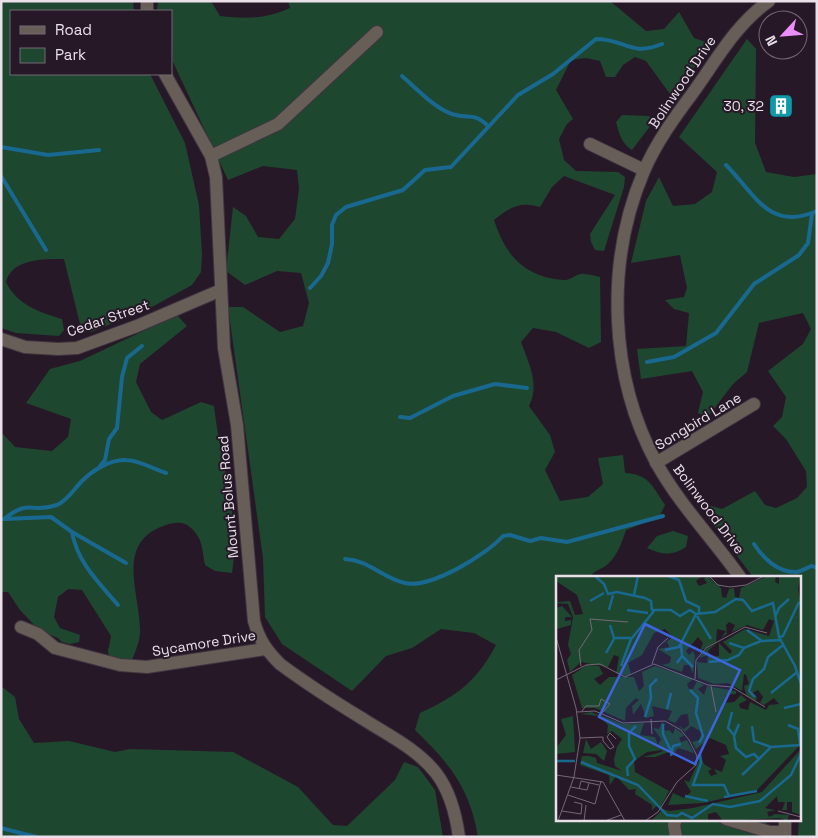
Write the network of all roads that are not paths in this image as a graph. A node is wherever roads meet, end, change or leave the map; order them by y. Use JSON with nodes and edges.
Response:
{"nodes":[{"id":1,"x":769,"y":1,"type":"edge"},
{"id":2,"x":377,"y":32,"type":"dead end"},
{"id":3,"x":166,"y":75,"type":"edge"},
{"id":4,"x":590,"y":144,"type":"dead end"},
{"id":5,"x":211,"y":156,"type":"junction"},
{"id":6,"x":644,"y":170,"type":"junction"},
{"id":7,"x":221,"y":290,"type":"junction"},
{"id":8,"x":1,"y":339,"type":"edge"},
{"id":9,"x":754,"y":404,"type":"dead end"},
{"id":10,"x":656,"y":463,"type":"junction"},
{"id":11,"x":739,"y":576,"type":"edge"},
{"id":12,"x":21,"y":627,"type":"dead end"},
{"id":13,"x":265,"y":649,"type":"junction"},
{"id":14,"x":676,"y":820,"type":"edge"},
{"id":15,"x":729,"y":820,"type":"edge"},
{"id":16,"x":785,"y":820,"type":"edge"},
{"id":17,"x":785,"y":835,"type":"edge"},
{"id":18,"x":459,"y":837,"type":"edge"},
{"id":19,"x":676,"y":837,"type":"edge"}],
"edges":[{"from":1,"to":6,"type":"street","name":"Bolinwood Drive"},
{"from":2,"to":5,"type":"street"},
{"from":3,"to":5,"type":"street","name":"Mount Bolus Road"},
{"from":4,"to":6,"type":"street"},
{"from":5,"to":7,"type":"street","name":"Mount Bolus Road"},
{"from":6,"to":10,"type":"street","name":"Bolinwood Drive"},
{"from":7,"to":8,"type":"street","name":"Cedar Street"},
{"from":7,"to":13,"type":"street","name":"Mount Bolus Road"},
{"from":9,"to":10,"type":"street","name":"Songbird Lane"},
{"from":10,"to":11,"type":"street","name":"Bolinwood Drive"},
{"from":12,"to":13,"type":"street","name":"Sycamore Drive"},
{"from":13,"to":18,"type":"street","name":"Mount Bolus Road"},
{"from":14,"to":19,"type":"street"},
{"from":15,"to":17,"type":"street"},
{"from":16,"to":17,"type":"street"}]}
